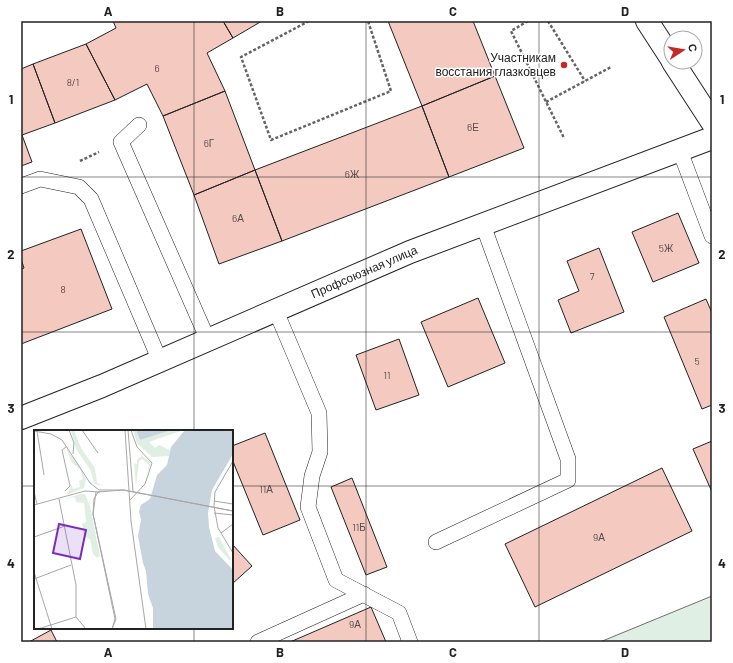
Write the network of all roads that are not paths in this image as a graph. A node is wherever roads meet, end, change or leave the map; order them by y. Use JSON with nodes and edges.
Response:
{"nodes":[{"id":1,"x":647,"y":21,"type":"edge"},
{"id":2,"x":663,"y":46,"type":"edge"},
{"id":3,"x":678,"y":70,"type":"edge"},
{"id":4,"x":712,"y":122,"type":"edge"},
{"id":5,"x":139,"y":125,"type":"dead end"},
{"id":6,"x":712,"y":138,"type":"edge"},
{"id":7,"x":680,"y":150,"type":"junction"},
{"id":8,"x":21,"y":186,"type":"edge"},
{"id":9,"x":483,"y":225,"type":"junction"},
{"id":10,"x":712,"y":236,"type":"edge"},
{"id":11,"x":276,"y":311,"type":"junction"},
{"id":12,"x":208,"y":340,"type":"junction"},
{"id":13,"x":160,"y":361,"type":"junction"},
{"id":14,"x":21,"y":418,"type":"edge"},
{"id":15,"x":436,"y":542,"type":"dead end"},
{"id":16,"x":364,"y":594,"type":"junction"},
{"id":17,"x":258,"y":642,"type":"edge"},
{"id":18,"x":410,"y":642,"type":"edge"}],
"edges":[{"from":1,"to":2,"type":"street"},
{"from":3,"to":4,"type":"street"},
{"from":5,"to":12,"type":"lane"},
{"from":6,"to":7,"type":"street","name":"Профсоюзная улица"},
{"from":7,"to":9,"type":"street","name":"Профсоюзная улица"},
{"from":7,"to":10,"type":"lane"},
{"from":8,"to":13,"type":"lane"},
{"from":9,"to":11,"type":"street","name":"Профсоюзная улица"},
{"from":9,"to":15,"type":"lane"},
{"from":11,"to":12,"type":"street","name":"Профсоюзная улица"},
{"from":11,"to":16,"type":"lane"},
{"from":12,"to":13,"type":"street","name":"Профсоюзная улица"},
{"from":13,"to":14,"type":"street","name":"Профсоюзная улица"},
{"from":16,"to":17,"type":"lane"},
{"from":16,"to":18,"type":"lane"}]}
